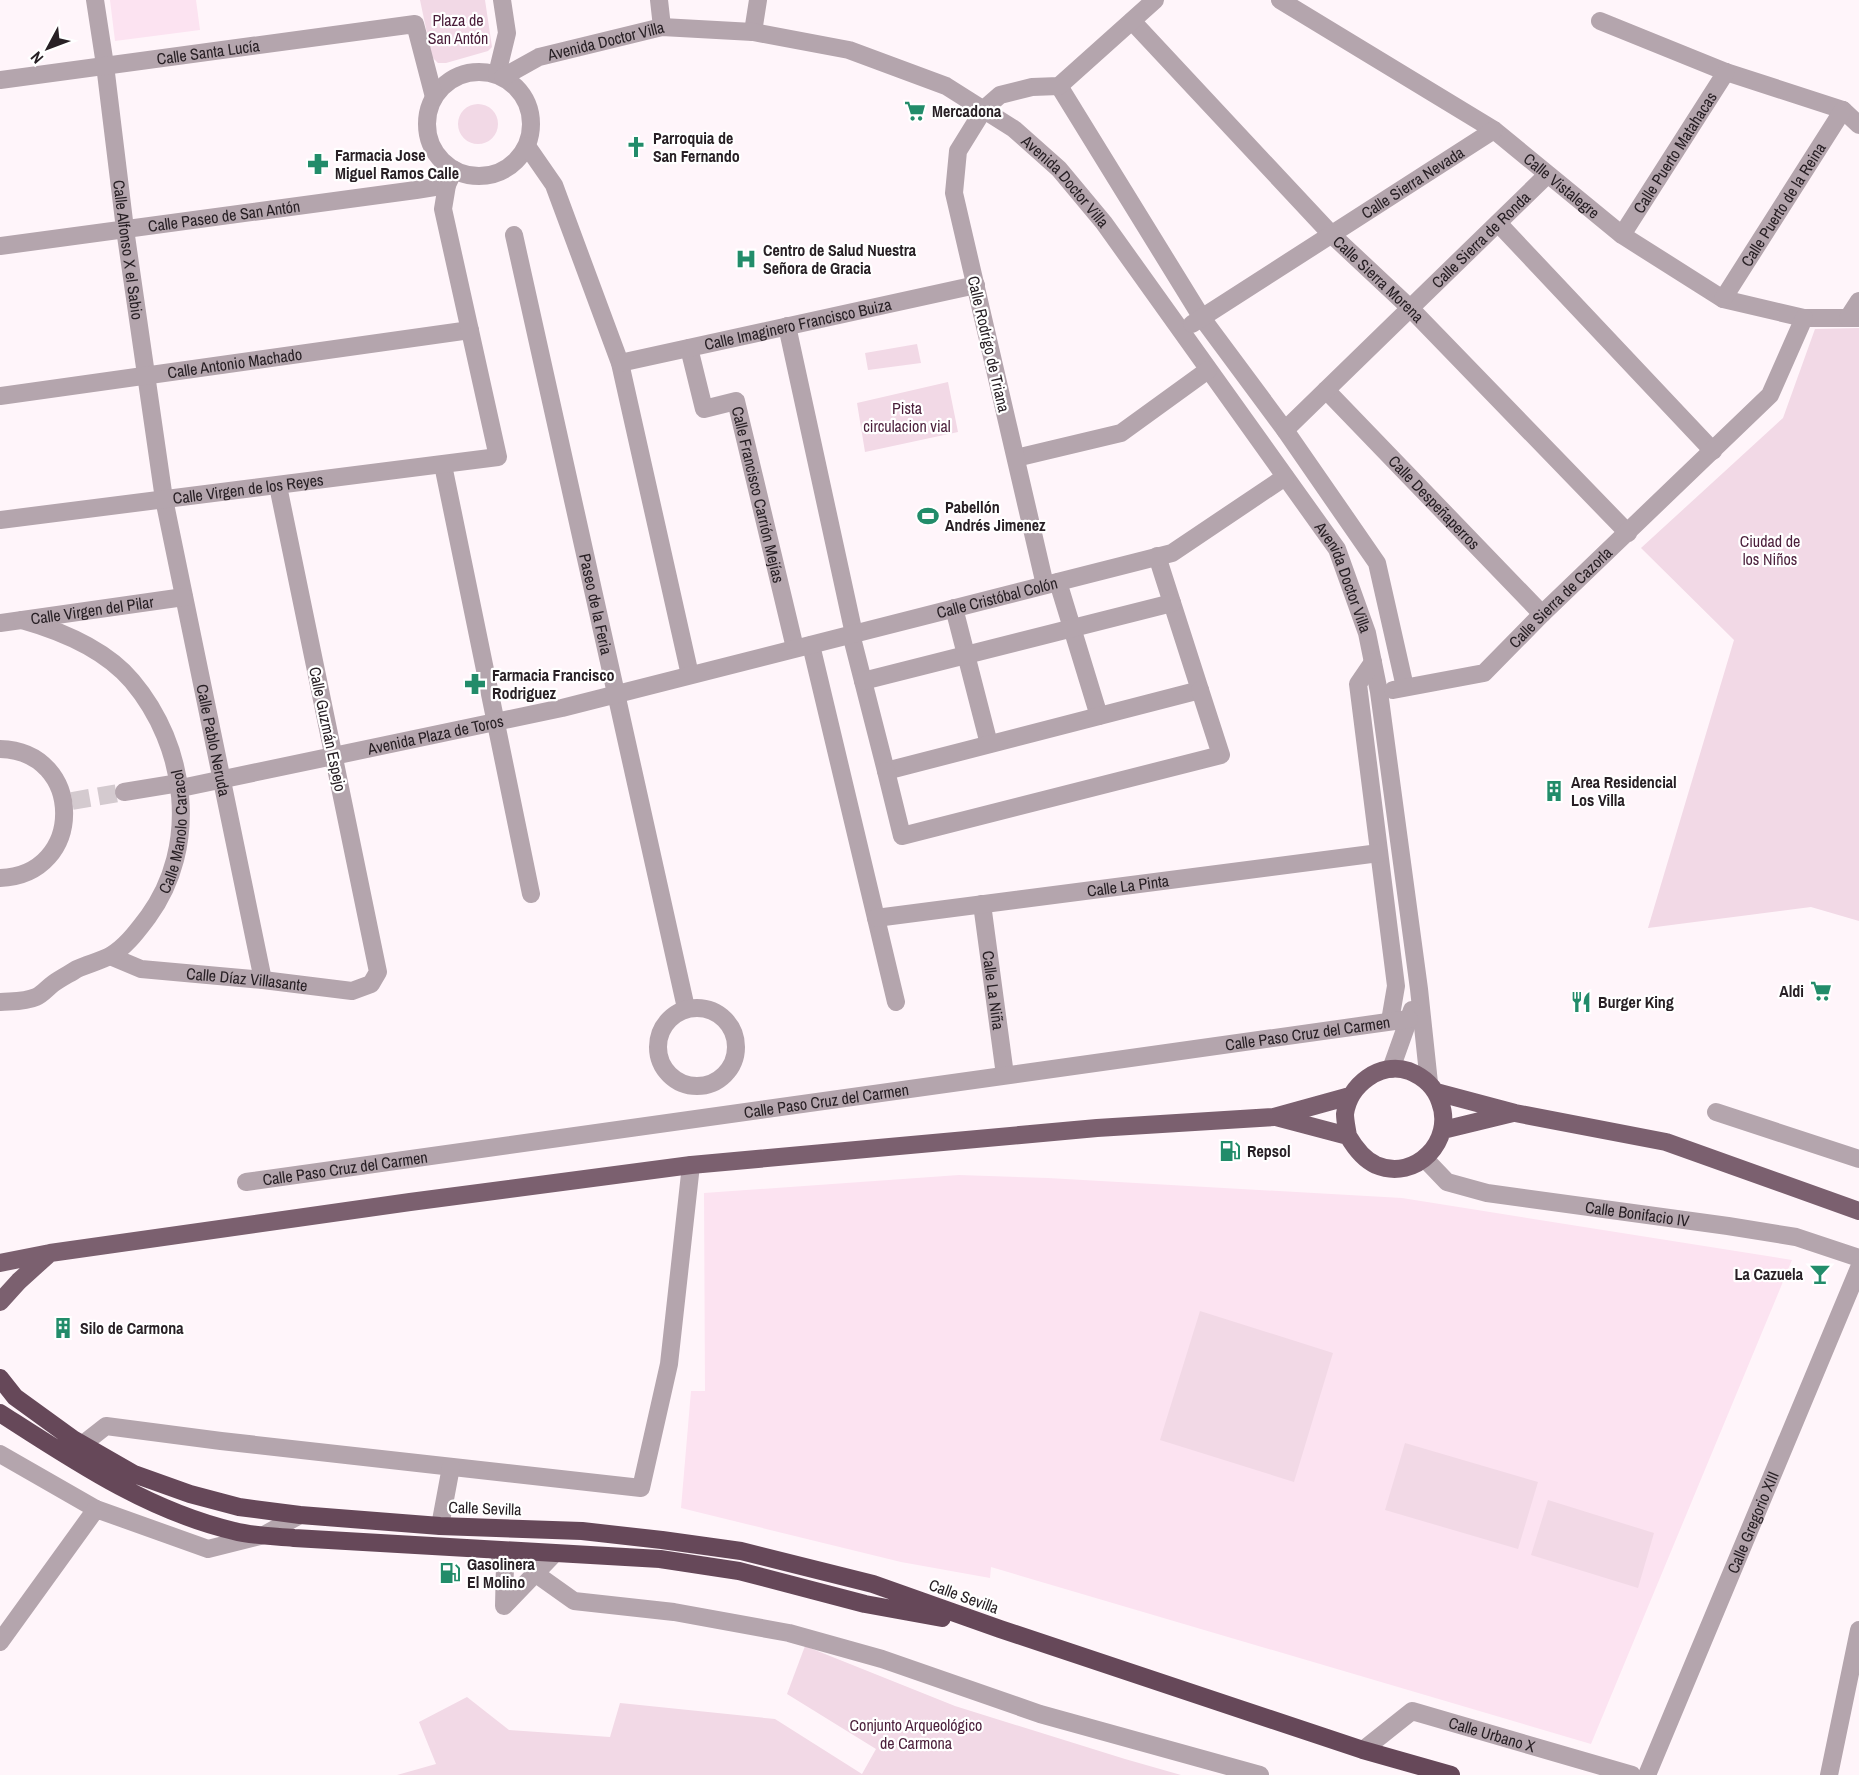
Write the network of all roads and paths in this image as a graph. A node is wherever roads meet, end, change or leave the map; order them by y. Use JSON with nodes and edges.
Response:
{"nodes":[{"id":1,"x":95,"y":0,"type":"edge"},
{"id":2,"x":502,"y":0,"type":"edge"},
{"id":3,"x":659,"y":0,"type":"edge"},
{"id":4,"x":758,"y":0,"type":"edge"},
{"id":5,"x":1155,"y":0,"type":"edge"},
{"id":6,"x":1280,"y":0,"type":"edge"},
{"id":7,"x":1132,"y":21,"type":"junction"},
{"id":8,"x":1600,"y":21,"type":"dead end"},
{"id":9,"x":662,"y":27,"type":"junction"},
{"id":10,"x":753,"y":32,"type":"junction"},
{"id":11,"x":105,"y":65,"type":"junction"},
{"id":12,"x":1726,"y":72,"type":"junction"},
{"id":13,"x":500,"y":75,"type":"junction"},
{"id":14,"x":0,"y":80,"type":"edge"},
{"id":15,"x":1059,"y":86,"type":"junction"},
{"id":16,"x":434,"y":97,"type":"junction"},
{"id":17,"x":984,"y":109,"type":"junction"},
{"id":18,"x":1843,"y":110,"type":"junction"},
{"id":19,"x":1859,"y":125,"type":"edge"},
{"id":20,"x":1494,"y":130,"type":"junction"},
{"id":21,"x":528,"y":146,"type":"junction"},
{"id":22,"x":1547,"y":175,"type":"junction"},
{"id":23,"x":451,"y":177,"type":"junction"},
{"id":24,"x":1498,"y":222,"type":"junction"},
{"id":25,"x":125,"y":229,"type":"junction"},
{"id":26,"x":1331,"y":234,"type":"junction"},
{"id":27,"x":1622,"y":235,"type":"junction"},
{"id":28,"x":514,"y":236,"type":"dead end"},
{"id":29,"x":0,"y":246,"type":"edge"},
{"id":30,"x":976,"y":285,"type":"junction"},
{"id":31,"x":1723,"y":299,"type":"junction"},
{"id":32,"x":1859,"y":301,"type":"edge"},
{"id":33,"x":1410,"y":308,"type":"junction"},
{"id":34,"x":1202,"y":318,"type":"junction"},
{"id":35,"x":1804,"y":318,"type":"junction"},
{"id":36,"x":1853,"y":318,"type":"edge"},
{"id":37,"x":787,"y":326,"type":"junction"},
{"id":38,"x":470,"y":330,"type":"junction"},
{"id":39,"x":1181,"y":332,"type":"junction"},
{"id":40,"x":689,"y":348,"type":"junction"},
{"id":41,"x":620,"y":363,"type":"junction"},
{"id":42,"x":1208,"y":370,"type":"junction"},
{"id":43,"x":147,"y":377,"type":"junction"},
{"id":44,"x":1326,"y":390,"type":"junction"},
{"id":45,"x":0,"y":396,"type":"edge"},
{"id":46,"x":1285,"y":430,"type":"junction"},
{"id":47,"x":1713,"y":451,"type":"junction"},
{"id":48,"x":1016,"y":458,"type":"junction"},
{"id":49,"x":443,"y":465,"type":"junction"},
{"id":50,"x":1285,"y":477,"type":"junction"},
{"id":51,"x":278,"y":486,"type":"junction"},
{"id":52,"x":164,"y":499,"type":"junction"},
{"id":53,"x":0,"y":520,"type":"edge"},
{"id":54,"x":1628,"y":533,"type":"junction"},
{"id":55,"x":1157,"y":556,"type":"junction"},
{"id":56,"x":1052,"y":583,"type":"junction"},
{"id":57,"x":184,"y":597,"type":"junction"},
{"id":58,"x":1172,"y":603,"type":"junction"},
{"id":59,"x":954,"y":608,"type":"junction"},
{"id":60,"x":1542,"y":614,"type":"junction"},
{"id":61,"x":22,"y":620,"type":"junction"},
{"id":62,"x":0,"y":623,"type":"edge"},
{"id":63,"x":1072,"y":628,"type":"junction"},
{"id":64,"x":852,"y":634,"type":"junction"},
{"id":65,"x":803,"y":647,"type":"junction"},
{"id":66,"x":966,"y":655,"type":"junction"},
{"id":67,"x":1373,"y":662,"type":"junction"},
{"id":68,"x":690,"y":675,"type":"junction"},
{"id":69,"x":863,"y":681,"type":"junction"},
{"id":70,"x":1405,"y":687,"type":"junction"},
{"id":71,"x":1200,"y":690,"type":"junction"},
{"id":72,"x":1379,"y":692,"type":"junction"},
{"id":73,"x":616,"y":694,"type":"junction"},
{"id":74,"x":1099,"y":716,"type":"junction"},
{"id":75,"x":496,"y":722,"type":"junction"},
{"id":76,"x":989,"y":744,"type":"junction"},
{"id":77,"x":0,"y":749,"type":"edge"},
{"id":78,"x":334,"y":756,"type":"junction"},
{"id":79,"x":886,"y":771,"type":"junction"},
{"id":80,"x":222,"y":779,"type":"junction"},
{"id":81,"x":180,"y":786,"type":"junction"},
{"id":82,"x":124,"y":792,"type":"tunnel mouth"},
{"id":83,"x":1379,"y":853,"type":"junction"},
{"id":84,"x":0,"y":878,"type":"edge"},
{"id":85,"x":531,"y":894,"type":"dead end"},
{"id":86,"x":982,"y":904,"type":"junction"},
{"id":87,"x":876,"y":918,"type":"junction"},
{"id":88,"x":110,"y":956,"type":"junction"},
{"id":89,"x":378,"y":972,"type":"joint"},
{"id":90,"x":263,"y":980,"type":"junction"},
{"id":91,"x":1419,"y":989,"type":"junction"},
{"id":92,"x":0,"y":1002,"type":"edge"},
{"id":93,"x":896,"y":1002,"type":"dead end"},
{"id":94,"x":686,"y":1008,"type":"junction"},
{"id":95,"x":1409,"y":1018,"type":"junction"},
{"id":96,"x":1390,"y":1021,"type":"junction"},
{"id":97,"x":1391,"y":1069,"type":"junction"},
{"id":98,"x":1005,"y":1075,"type":"junction"},
{"id":99,"x":699,"y":1086,"type":"junction"},
{"id":100,"x":1433,"y":1087,"type":"junction"},
{"id":101,"x":1350,"y":1096,"type":"junction"},
{"id":102,"x":1716,"y":1112,"type":"dead end"},
{"id":103,"x":1515,"y":1113,"type":"junction"},
{"id":104,"x":1274,"y":1117,"type":"junction"},
{"id":105,"x":706,"y":1118,"type":"junction"},
{"id":106,"x":1443,"y":1130,"type":"junction"},
{"id":107,"x":1348,"y":1136,"type":"junction"},
{"id":108,"x":1425,"y":1159,"type":"junction"},
{"id":109,"x":1859,"y":1159,"type":"edge"},
{"id":110,"x":691,"y":1165,"type":"junction"},
{"id":111,"x":246,"y":1182,"type":"dead end"},
{"id":112,"x":1859,"y":1211,"type":"edge"},
{"id":113,"x":50,"y":1253,"type":"junction"},
{"id":114,"x":1859,"y":1258,"type":"edge"},
{"id":115,"x":0,"y":1263,"type":"edge"},
{"id":116,"x":1859,"y":1268,"type":"edge"},
{"id":117,"x":0,"y":1302,"type":"edge"},
{"id":118,"x":0,"y":1378,"type":"edge"},
{"id":119,"x":0,"y":1413,"type":"edge"},
{"id":120,"x":83,"y":1444,"type":"junction"},
{"id":121,"x":0,"y":1454,"type":"edge"},
{"id":122,"x":451,"y":1467,"type":"junction"},
{"id":123,"x":96,"y":1509,"type":"junction"},
{"id":124,"x":300,"y":1515,"type":"junction"},
{"id":125,"x":440,"y":1526,"type":"junction"},
{"id":126,"x":264,"y":1535,"type":"junction"},
{"id":127,"x":497,"y":1551,"type":"junction"},
{"id":128,"x":554,"y":1554,"type":"junction"},
{"id":129,"x":536,"y":1574,"type":"junction"},
{"id":130,"x":1000,"y":1629,"type":"junction"},
{"id":131,"x":1859,"y":1630,"type":"edge"},
{"id":132,"x":0,"y":1642,"type":"edge"},
{"id":133,"x":1363,"y":1750,"type":"junction"},
{"id":134,"x":1260,"y":1775,"type":"edge"},
{"id":135,"x":1451,"y":1775,"type":"edge"},
{"id":136,"x":1632,"y":1775,"type":"edge"},
{"id":137,"x":1647,"y":1775,"type":"edge"},
{"id":138,"x":1829,"y":1775,"type":"edge"}],
"edges":[{"from":1,"to":11,"type":"street","name":"Calle Alfonso X el Sabio"},
{"from":2,"to":13,"type":"street"},
{"from":3,"to":9,"type":"street"},
{"from":4,"to":10,"type":"street"},
{"from":5,"to":7,"type":"street"},
{"from":6,"to":20,"type":"street","name":"Calle Vistalegre"},
{"from":7,"to":15,"type":"street"},
{"from":7,"to":26,"type":"street","name":"Calle Sierra Morena"},
{"from":8,"to":12,"type":"street"},
{"from":9,"to":10,"type":"street","name":"Avenida Doctor Villa"},
{"from":9,"to":13,"type":"street","name":"Avenida Doctor Villa"},
{"from":10,"to":17,"type":"street","name":"Avenida Doctor Villa"},
{"from":11,"to":14,"type":"street","name":"Calle Santa Lucía"},
{"from":11,"to":16,"type":"street","name":"Calle Santa Lucía"},
{"from":11,"to":25,"type":"street","name":"Calle Alfonso X el Sabio"},
{"from":12,"to":18,"type":"street"},
{"from":12,"to":27,"type":"street","name":"Calle Puerto Matahacas"},
{"from":13,"to":16,"type":"street"},
{"from":13,"to":21,"type":"street"},
{"from":15,"to":17,"type":"street"},
{"from":15,"to":34,"type":"street","name":"Avenida Doctor Villa"},
{"from":16,"to":23,"type":"street"},
{"from":17,"to":30,"type":"street","name":"Calle Rodrígo de Triana"},
{"from":17,"to":39,"type":"street","name":"Avenida Doctor Villa"},
{"from":18,"to":19,"type":"street"},
{"from":18,"to":31,"type":"street","name":"Calle Puerto de la Reina"},
{"from":20,"to":22,"type":"street","name":"Calle Vistalegre"},
{"from":20,"to":26,"type":"street","name":"Calle Sierra Nevada"},
{"from":21,"to":23,"type":"street"},
{"from":21,"to":41,"type":"street"},
{"from":22,"to":24,"type":"street","name":"Calle Sierra de Ronda"},
{"from":22,"to":27,"type":"street","name":"Calle Vistalegre"},
{"from":23,"to":25,"type":"street","name":"Calle Paseo de San Antón"},
{"from":23,"to":38,"type":"street"},
{"from":24,"to":33,"type":"street","name":"Calle Sierra de Ronda"},
{"from":24,"to":47,"type":"street"},
{"from":25,"to":29,"type":"street","name":"Calle Paseo de San Antón"},
{"from":25,"to":43,"type":"street","name":"Calle Alfonso X el Sabio"},
{"from":26,"to":33,"type":"street","name":"Calle Sierra Morena"},
{"from":26,"to":34,"type":"street","name":"Calle Sierra Nevada"},
{"from":27,"to":31,"type":"street","name":"Calle Vistalegre"},
{"from":28,"to":73,"type":"street","name":"Paseo de la Feria"},
{"from":30,"to":37,"type":"street","name":"Calle Imaginero Francisco Buiza"},
{"from":30,"to":48,"type":"street","name":"Calle Rodrígo de Triana"},
{"from":31,"to":35,"type":"street","name":"Calle Vistalegre"},
{"from":32,"to":36,"type":"street"},
{"from":33,"to":44,"type":"street","name":"Calle Sierra de Ronda"},
{"from":33,"to":54,"type":"street","name":"Calle Sierra Morena"},
{"from":34,"to":39,"type":"street","name":"Calle Sierra Nevada"},
{"from":34,"to":46,"type":"street","name":"Avenida Doctor Villa"},
{"from":35,"to":36,"type":"street","name":"Calle Vistalegre"},
{"from":35,"to":47,"type":"street","name":"Calle Sierra de Cazorla"},
{"from":37,"to":40,"type":"street","name":"Calle Imaginero Francisco Buiza"},
{"from":37,"to":64,"type":"street"},
{"from":38,"to":43,"type":"street","name":"Calle Antonio Machado"},
{"from":38,"to":49,"type":"street","name":"Calle Virgen de los Reyes"},
{"from":39,"to":42,"type":"street","name":"Avenida Doctor Villa"},
{"from":40,"to":41,"type":"street","name":"Calle Imaginero Francisco Buiza"},
{"from":40,"to":65,"type":"street","name":"Calle Francisco Carrión Mejías"},
{"from":41,"to":68,"type":"street"},
{"from":42,"to":48,"type":"street"},
{"from":42,"to":50,"type":"street","name":"Avenida Doctor Villa"},
{"from":43,"to":45,"type":"street","name":"Calle Antonio Machado"},
{"from":43,"to":52,"type":"street","name":"Calle Alfonso X el Sabio"},
{"from":44,"to":46,"type":"street","name":"Calle Sierra de Ronda"},
{"from":44,"to":60,"type":"street","name":"Calle Despeñaperros"},
{"from":46,"to":70,"type":"street","name":"Avenida Doctor Villa"},
{"from":47,"to":54,"type":"street","name":"Calle Sierra de Cazorla"},
{"from":48,"to":56,"type":"street","name":"Calle Rodrígo de Triana"},
{"from":49,"to":51,"type":"street","name":"Calle Virgen de los Reyes"},
{"from":49,"to":75,"type":"street"},
{"from":50,"to":55,"type":"street","name":"Calle Cristóbal Colón"},
{"from":50,"to":67,"type":"street","name":"Avenida Doctor Villa"},
{"from":51,"to":52,"type":"street","name":"Calle Virgen de los Reyes"},
{"from":51,"to":78,"type":"street","name":"Calle Guzmán Espejo"},
{"from":52,"to":53,"type":"street","name":"Calle Virgen de los Reyes"},
{"from":52,"to":57,"type":"street","name":"Calle Pablo Neruda"},
{"from":54,"to":60,"type":"street","name":"Calle Sierra de Cazorla"},
{"from":55,"to":56,"type":"street","name":"Calle Cristóbal Colón"},
{"from":55,"to":58,"type":"street"},
{"from":56,"to":59,"type":"street","name":"Calle Cristóbal Colón"},
{"from":56,"to":63,"type":"street","name":"Calle Rodrígo de Triana"},
{"from":57,"to":61,"type":"street","name":"Calle Virgen del Pilar"},
{"from":57,"to":80,"type":"street","name":"Calle Pablo Neruda"},
{"from":58,"to":63,"type":"street"},
{"from":58,"to":71,"type":"street"},
{"from":59,"to":64,"type":"street","name":"Calle Cristóbal Colón"},
{"from":59,"to":66,"type":"street"},
{"from":60,"to":70,"type":"street","name":"Calle Sierra de Cazorla"},
{"from":61,"to":62,"type":"street","name":"Calle Virgen del Pilar"},
{"from":61,"to":81,"type":"street","name":"Calle Manolo Caracol"},
{"from":63,"to":66,"type":"street"},
{"from":63,"to":74,"type":"street","name":"Calle Rodrígo de Triana"},
{"from":64,"to":65,"type":"street","name":"Calle Cristóbal Colón"},
{"from":64,"to":69,"type":"street"},
{"from":65,"to":68,"type":"street","name":"Calle Cristóbal Colón"},
{"from":65,"to":87,"type":"street"},
{"from":66,"to":69,"type":"street"},
{"from":66,"to":76,"type":"street"},
{"from":67,"to":72,"type":"street","name":"Avenida Doctor Villa"},
{"from":67,"to":83,"type":"street"},
{"from":68,"to":73,"type":"street","name":"Avenida Plaza de Toros"},
{"from":69,"to":79,"type":"street"},
{"from":70,"to":72,"type":"street","name":"Calle Sierra de Cazorla"},
{"from":71,"to":74,"type":"street"},
{"from":71,"to":79,"type":"street"},
{"from":72,"to":91,"type":"street","name":"Avenida Doctor Villa"},
{"from":73,"to":75,"type":"street","name":"Avenida Plaza de Toros"},
{"from":73,"to":94,"type":"street","name":"Paseo de la Feria"},
{"from":74,"to":76,"type":"street"},
{"from":75,"to":78,"type":"street","name":"Avenida Plaza de Toros"},
{"from":75,"to":85,"type":"street"},
{"from":76,"to":79,"type":"street"},
{"from":77,"to":84,"type":"street"},
{"from":78,"to":80,"type":"street","name":"Avenida Plaza de Toros"},
{"from":78,"to":89,"type":"street","name":"Calle Guzmán Espejo"},
{"from":80,"to":81,"type":"street","name":"Avenida Plaza de Toros"},
{"from":80,"to":90,"type":"street","name":"Calle Pablo Neruda"},
{"from":81,"to":82,"type":"street","name":"Avenida Plaza de Toros"},
{"from":81,"to":88,"type":"street","name":"Calle Manolo Caracol"},
{"from":83,"to":86,"type":"street","name":"Calle La Pinta"},
{"from":83,"to":96,"type":"street"},
{"from":86,"to":87,"type":"street","name":"Calle La Pinta"},
{"from":86,"to":98,"type":"street","name":"Calle La Niña"},
{"from":87,"to":93,"type":"street"},
{"from":88,"to":90,"type":"street","name":"Calle Díaz Villasante"},
{"from":88,"to":92,"type":"street"},
{"from":89,"to":90,"type":"street","name":"Calle Díaz Villasante"},
{"from":91,"to":95,"type":"street"},
{"from":91,"to":100,"type":"street","name":"Avenida Doctor Villa"},
{"from":94,"to":99,"type":"street"},
{"from":94,"to":99,"type":"street"},
{"from":95,"to":96,"type":"street","name":"Calle Paso Cruz del Carmen"},
{"from":95,"to":97,"type":"street"},
{"from":96,"to":98,"type":"street","name":"Calle Paso Cruz del Carmen"},
{"from":97,"to":100,"type":"main road"},
{"from":97,"to":101,"type":"main road"},
{"from":98,"to":105,"type":"street","name":"Calle Paso Cruz del Carmen"},
{"from":99,"to":105,"type":"street"},
{"from":100,"to":103,"type":"main road"},
{"from":100,"to":106,"type":"main road"},
{"from":101,"to":104,"type":"main road"},
{"from":101,"to":107,"type":"main road"},
{"from":102,"to":109,"type":"street"},
{"from":103,"to":106,"type":"main road"},
{"from":103,"to":112,"type":"main road"},
{"from":104,"to":107,"type":"main road"},
{"from":104,"to":110,"type":"main road"},
{"from":105,"to":111,"type":"street","name":"Calle Paso Cruz del Carmen"},
{"from":106,"to":108,"type":"main road"},
{"from":107,"to":108,"type":"main road"},
{"from":108,"to":114,"type":"street","name":"Calle Bonifacio IV"},
{"from":110,"to":113,"type":"main road"},
{"from":110,"to":122,"type":"street"},
{"from":113,"to":115,"type":"main road"},
{"from":113,"to":117,"type":"main road"},
{"from":116,"to":137,"type":"street","name":"Calle Gregorio XIII"},
{"from":118,"to":120,"type":"highway","name":"Calle Sevilla"},
{"from":119,"to":126,"type":"highway","name":"Calle Sevilla"},
{"from":120,"to":122,"type":"street"},
{"from":120,"to":124,"type":"highway","name":"Calle Sevilla"},
{"from":121,"to":123,"type":"street"},
{"from":122,"to":125,"type":"street"},
{"from":123,"to":126,"type":"street"},
{"from":123,"to":132,"type":"street"},
{"from":124,"to":125,"type":"highway","name":"Calle Sevilla"},
{"from":124,"to":126,"type":"street"},
{"from":125,"to":130,"type":"highway","name":"Calle Sevilla"},
{"from":126,"to":127,"type":"highway","name":"Calle Sevilla"},
{"from":127,"to":128,"type":"highway","name":"Calle Sevilla"},
{"from":127,"to":129,"type":"street"},
{"from":128,"to":129,"type":"street"},
{"from":128,"to":130,"type":"highway","name":"Calle Sevilla"},
{"from":129,"to":134,"type":"street"},
{"from":130,"to":133,"type":"highway"},
{"from":131,"to":138,"type":"street"},
{"from":133,"to":135,"type":"highway"},
{"from":133,"to":136,"type":"street","name":"Calle Urbano X"}]}
